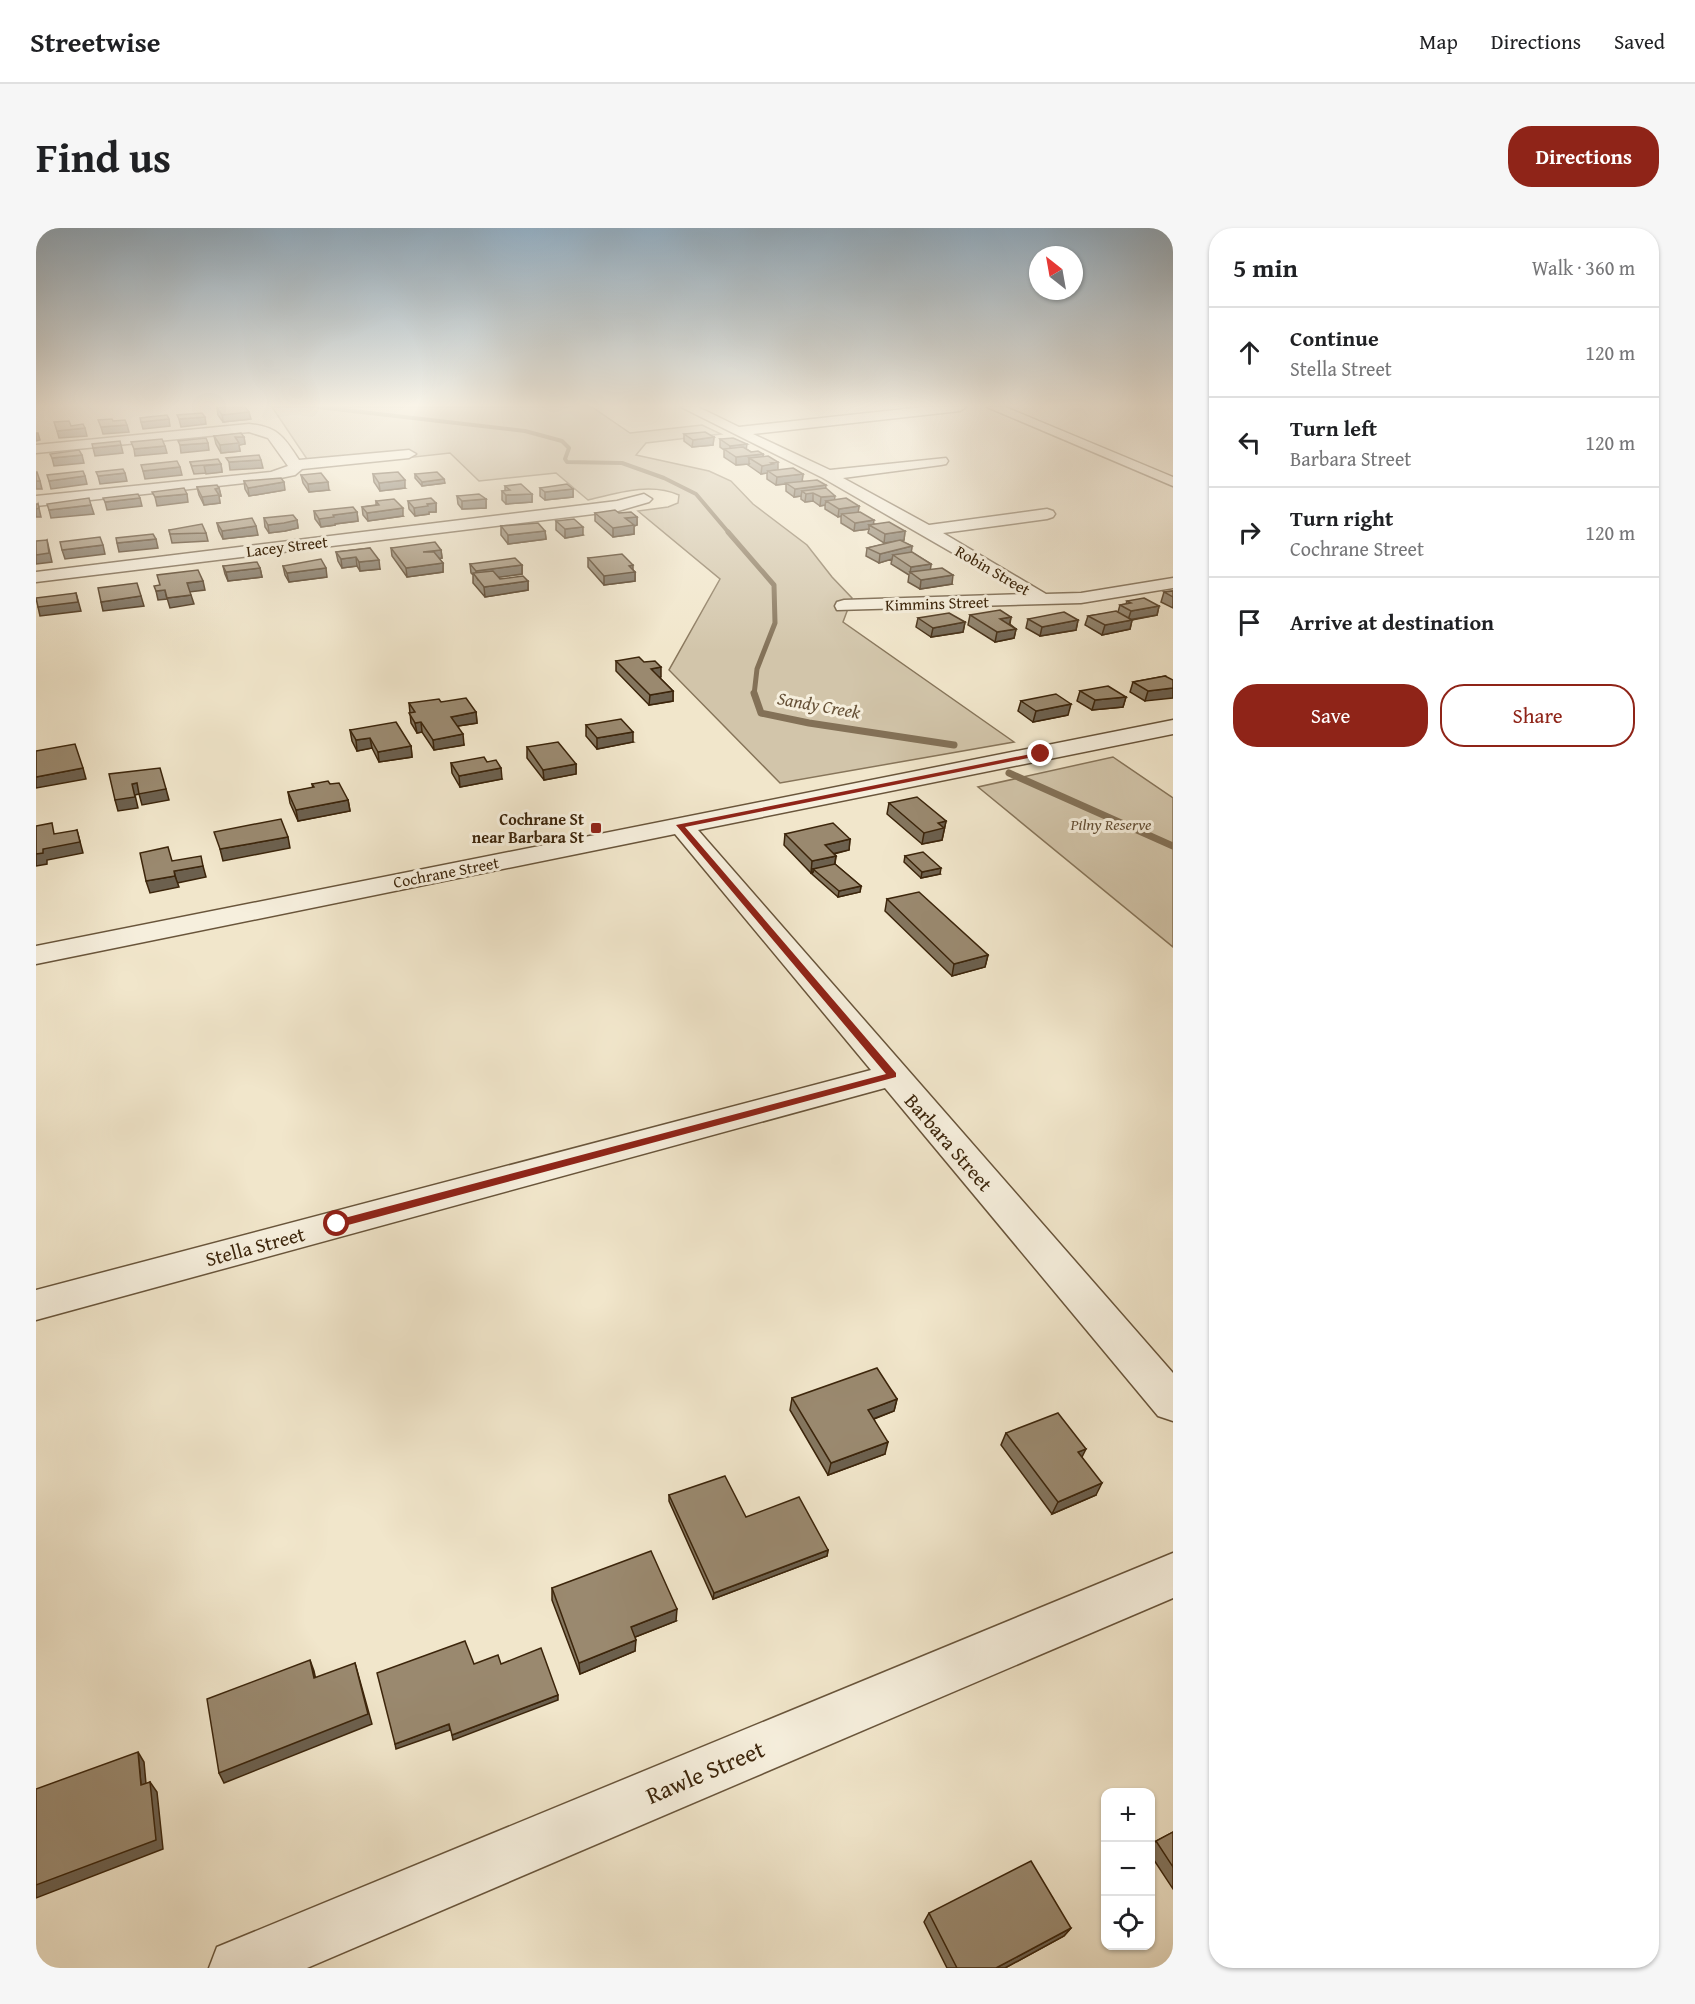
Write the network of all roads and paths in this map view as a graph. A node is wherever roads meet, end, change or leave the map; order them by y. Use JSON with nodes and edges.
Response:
{"nodes":[{"id":1,"x":138,"y":488,"type":"edge"},
{"id":2,"x":851,"y":488,"type":"edge"},
{"id":3,"x":644,"y":499,"type":"dead end"},
{"id":4,"x":36,"y":501,"type":"edge"},
{"id":5,"x":1047,"y":514,"type":"dead end"},
{"id":6,"x":924,"y":531,"type":"junction"},
{"id":7,"x":36,"y":577,"type":"edge"},
{"id":8,"x":1173,"y":583,"type":"edge"},
{"id":9,"x":1043,"y":600,"type":"junction"},
{"id":10,"x":844,"y":606,"type":"dead end"},
{"id":11,"x":1173,"y":727,"type":"edge"},
{"id":12,"x":680,"y":825,"type":"junction"},
{"id":13,"x":36,"y":955,"type":"edge"},
{"id":14,"x":892,"y":1075,"type":"junction"},
{"id":15,"x":36,"y":1305,"type":"edge"},
{"id":16,"x":1173,"y":1403,"type":"edge"},
{"id":17,"x":1173,"y":1575,"type":"edge"},
{"id":18,"x":238,"y":1968,"type":"edge"}],
"edges":[{"from":1,"to":4,"type":"street"},
{"from":2,"to":6,"type":"street","name":"Robin Street"},
{"from":3,"to":7,"type":"street","name":"Lacey Street"},
{"from":5,"to":6,"type":"street"},
{"from":6,"to":9,"type":"street","name":"Robin Street"},
{"from":8,"to":9,"type":"street","name":"Kimmins Street"},
{"from":9,"to":10,"type":"street","name":"Kimmins Street"},
{"from":11,"to":12,"type":"street","name":"Cochrane Street"},
{"from":12,"to":13,"type":"street","name":"Cochrane Street"},
{"from":12,"to":14,"type":"street","name":"Barbara Street"},
{"from":14,"to":15,"type":"street","name":"Stella Street"},
{"from":14,"to":16,"type":"street","name":"Barbara Street"},
{"from":17,"to":18,"type":"street","name":"Rawle Street"}]}
